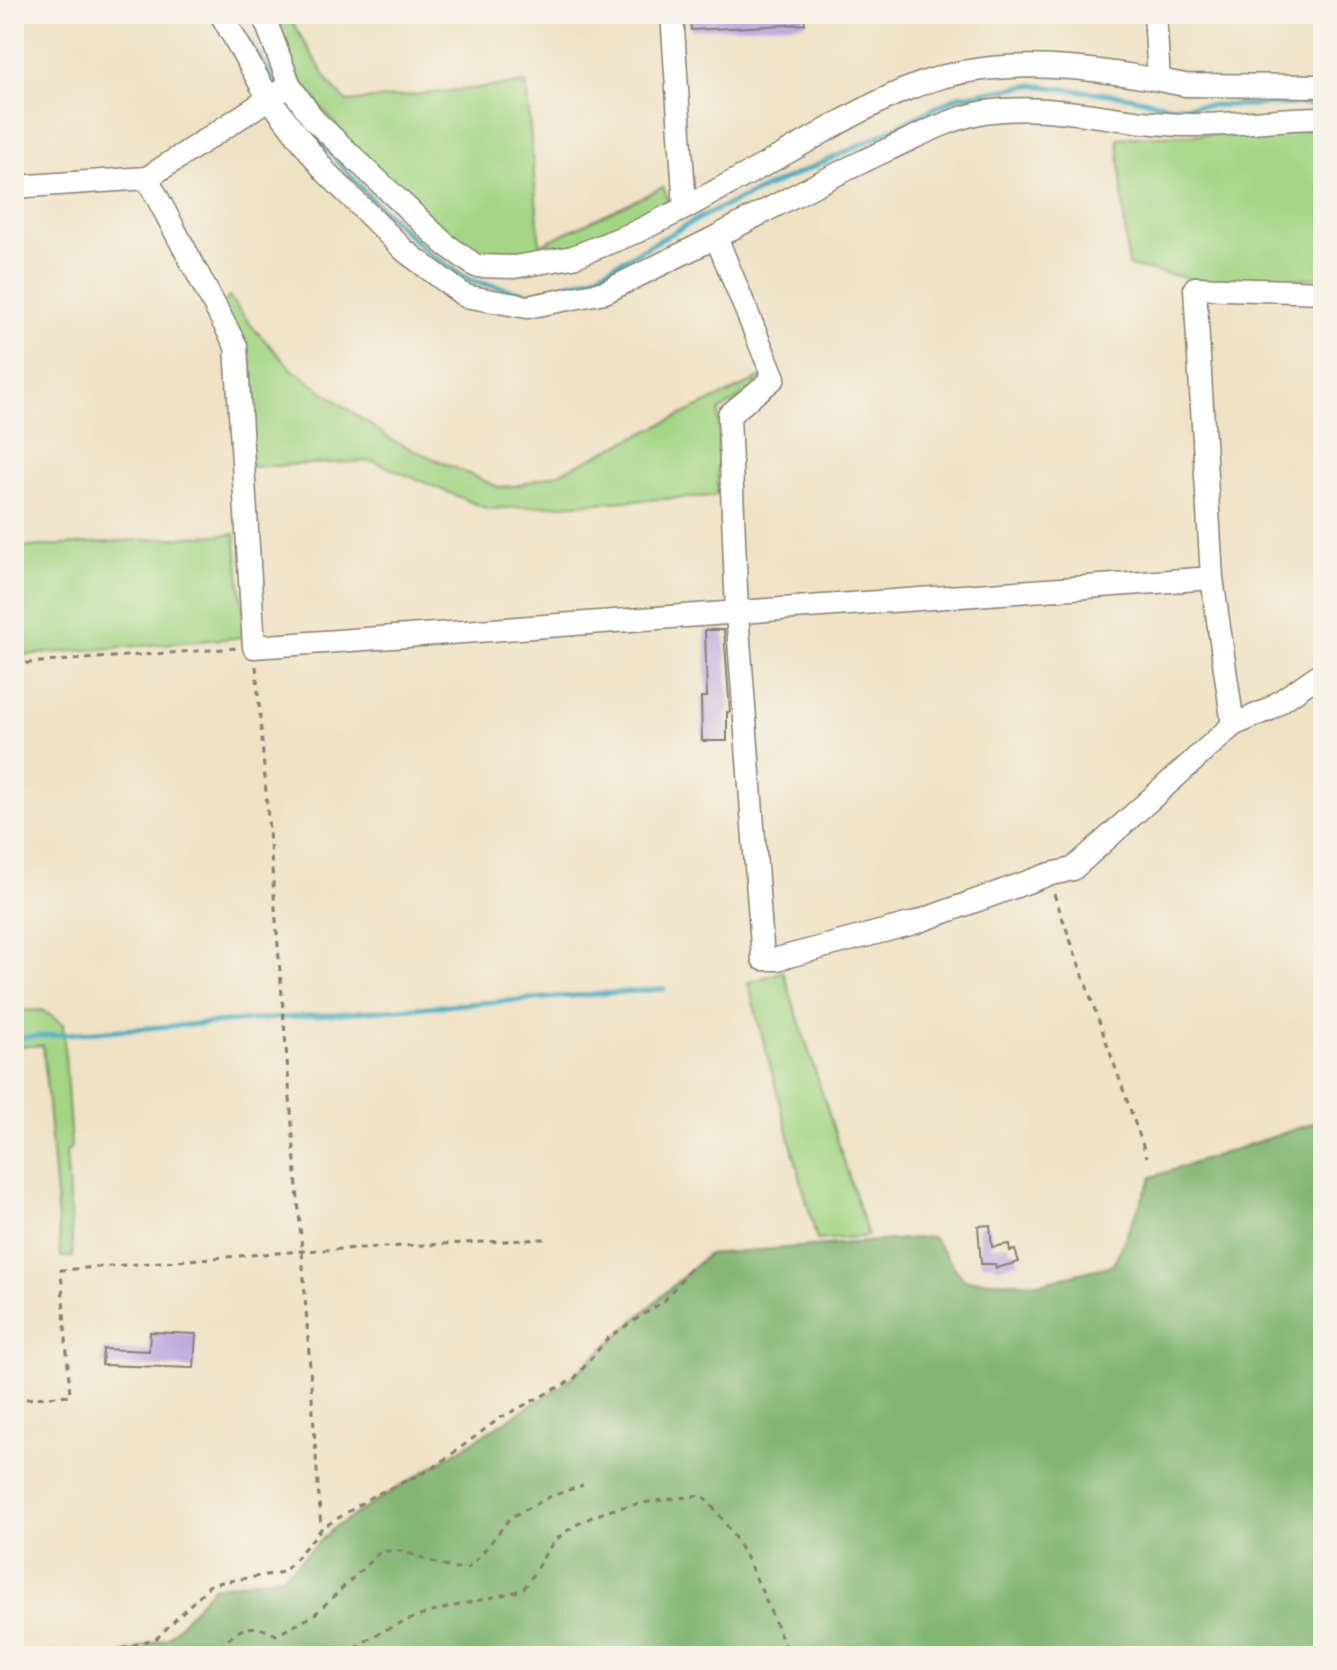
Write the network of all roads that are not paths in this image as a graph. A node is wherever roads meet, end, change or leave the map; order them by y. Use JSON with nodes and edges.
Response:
{"nodes":[{"id":1,"x":221,"y":14,"type":"edge"},
{"id":2,"x":263,"y":14,"type":"edge"},
{"id":3,"x":672,"y":14,"type":"edge"},
{"id":4,"x":1155,"y":14,"type":"edge"},
{"id":5,"x":1159,"y":80,"type":"junction"},
{"id":6,"x":290,"y":86,"type":"junction"},
{"id":7,"x":1323,"y":86,"type":"edge"},
{"id":8,"x":268,"y":97,"type":"junction"},
{"id":9,"x":1323,"y":118,"type":"edge"},
{"id":10,"x":147,"y":178,"type":"junction"},
{"id":11,"x":14,"y":187,"type":"edge"},
{"id":12,"x":685,"y":208,"type":"junction"},
{"id":13,"x":716,"y":237,"type":"junction"},
{"id":14,"x":1323,"y":292,"type":"edge"},
{"id":15,"x":1212,"y":578,"type":"junction"},
{"id":16,"x":737,"y":613,"type":"junction"},
{"id":17,"x":1323,"y":672,"type":"edge"},
{"id":18,"x":1233,"y":725,"type":"junction"}],
"edges":[{"from":1,"to":8,"type":"street"},
{"from":2,"to":6,"type":"street"},
{"from":3,"to":12,"type":"street"},
{"from":4,"to":5,"type":"street"},
{"from":5,"to":7,"type":"street"},
{"from":5,"to":12,"type":"street"},
{"from":6,"to":8,"type":"street"},
{"from":6,"to":12,"type":"street"},
{"from":8,"to":10,"type":"street"},
{"from":8,"to":13,"type":"street"},
{"from":9,"to":13,"type":"street"},
{"from":10,"to":11,"type":"street"},
{"from":10,"to":16,"type":"street"},
{"from":13,"to":16,"type":"street"},
{"from":14,"to":15,"type":"street"},
{"from":15,"to":16,"type":"street"},
{"from":15,"to":18,"type":"street"},
{"from":16,"to":18,"type":"street"},
{"from":17,"to":18,"type":"street"}]}
